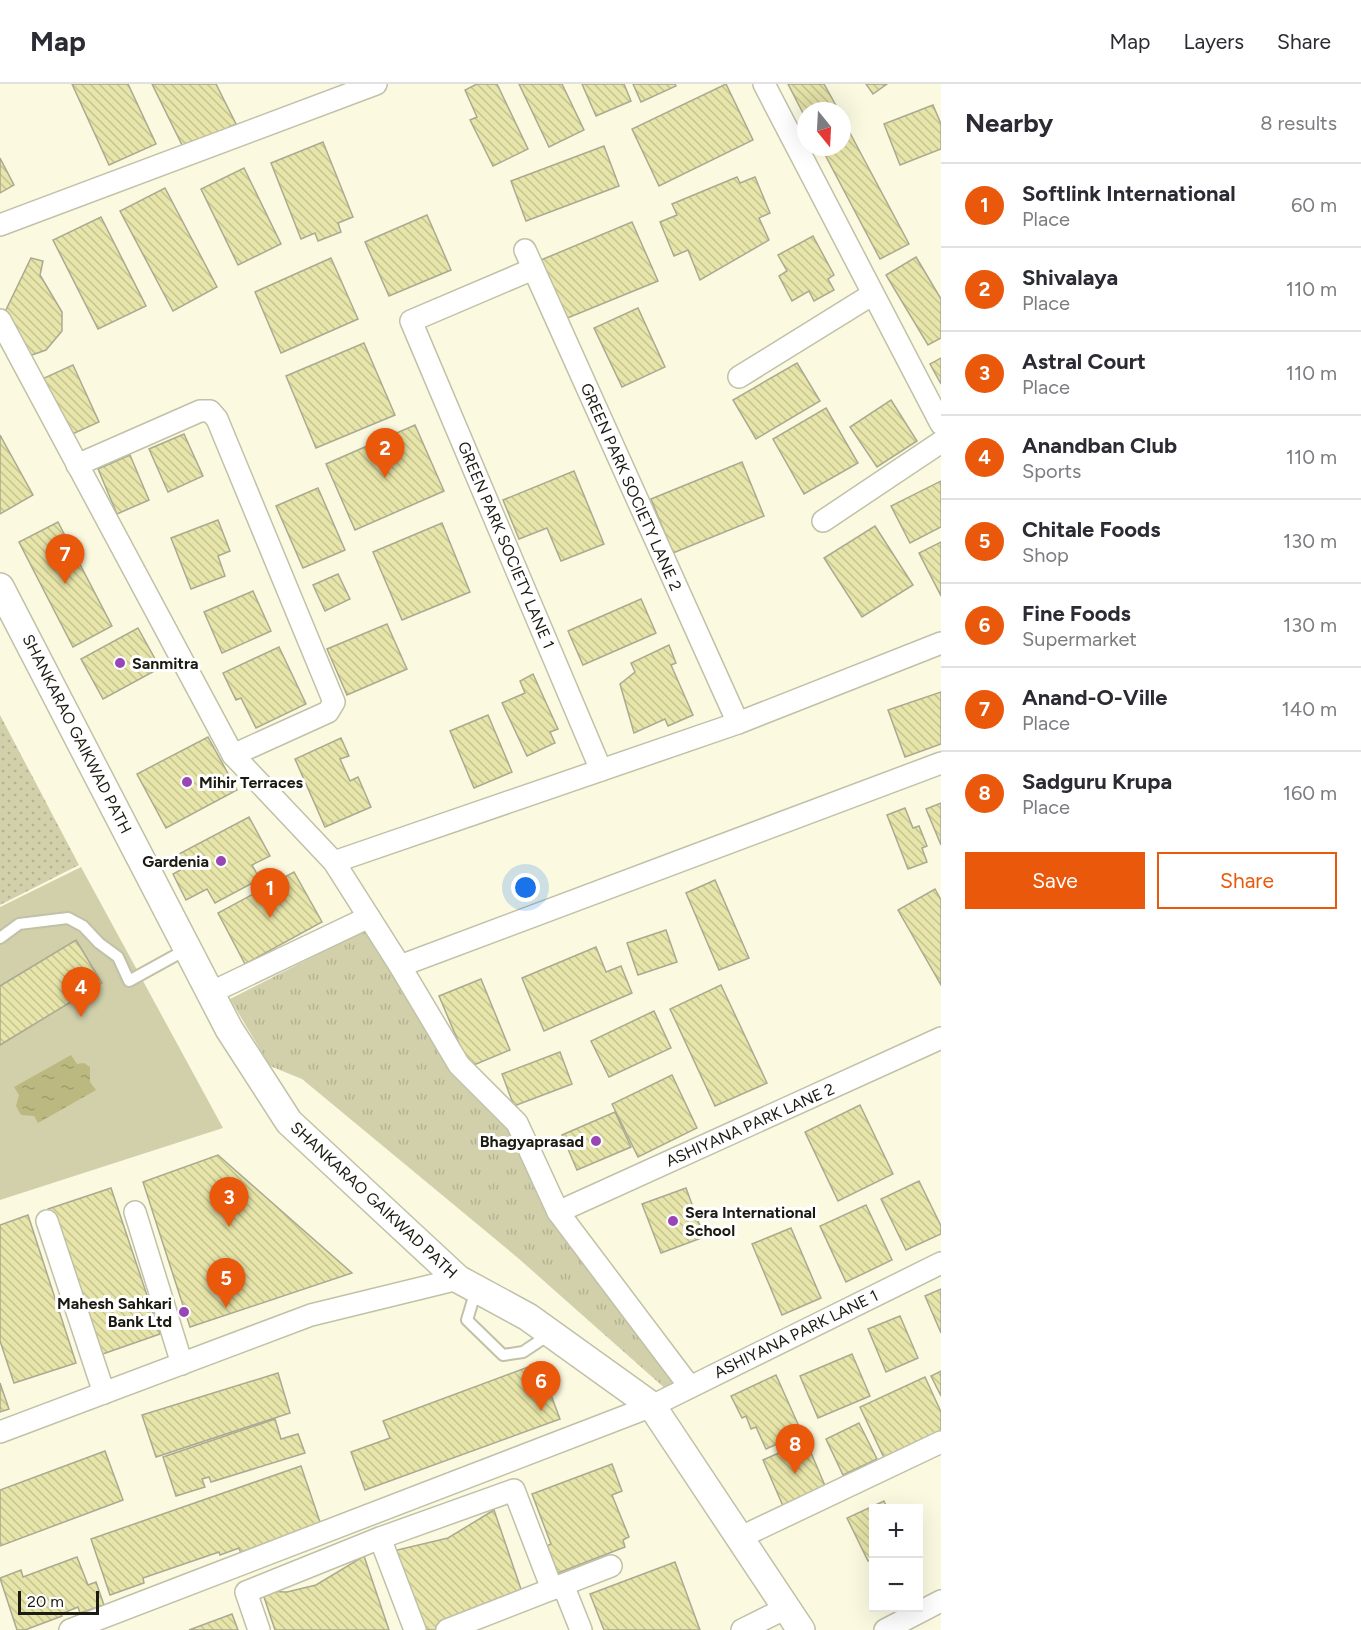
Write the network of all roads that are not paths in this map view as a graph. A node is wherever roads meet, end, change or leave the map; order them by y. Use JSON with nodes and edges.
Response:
{"nodes":[{"id":1,"x":376,"y":84,"type":"edge"},
{"id":2,"x":764,"y":84,"type":"edge"},
{"id":3,"x":0,"y":225,"type":"edge"},
{"id":4,"x":529,"y":260,"type":"joint"},
{"id":5,"x":873,"y":294,"type":"junction"},
{"id":6,"x":0,"y":320,"type":"edge"},
{"id":7,"x":739,"y":377,"type":"dead end"},
{"id":8,"x":941,"y":424,"type":"edge"},
{"id":9,"x":941,"y":442,"type":"edge"},
{"id":10,"x":77,"y":465,"type":"junction"},
{"id":11,"x":823,"y":521,"type":"dead end"},
{"id":12,"x":0,"y":587,"type":"edge"},
{"id":13,"x":6,"y":613,"type":"edge"},
{"id":14,"x":941,"y":643,"type":"edge"},
{"id":15,"x":738,"y":723,"type":"junction"},
{"id":16,"x":233,"y":755,"type":"junction"},
{"id":17,"x":941,"y":763,"type":"edge"},
{"id":18,"x":601,"y":770,"type":"junction"},
{"id":19,"x":334,"y":862,"type":"junction"},
{"id":20,"x":369,"y":917,"type":"junction"},
{"id":21,"x":0,"y":938,"type":"edge"},
{"id":22,"x":188,"y":949,"type":"junction"},
{"id":23,"x":400,"y":966,"type":"junction"},
{"id":24,"x":210,"y":993,"type":"junction"},
{"id":25,"x":941,"y":1038,"type":"edge"},
{"id":26,"x":135,"y":1212,"type":"dead end"},
{"id":27,"x":558,"y":1212,"type":"junction"},
{"id":28,"x":47,"y":1221,"type":"dead end"},
{"id":29,"x":941,"y":1263,"type":"edge"},
{"id":30,"x":467,"y":1284,"type":"junction"},
{"id":31,"x":550,"y":1334,"type":"junction"},
{"id":32,"x":182,"y":1364,"type":"junction"},
{"id":33,"x":690,"y":1387,"type":"junction"},
{"id":34,"x":104,"y":1393,"type":"junction"},
{"id":35,"x":652,"y":1406,"type":"junction"},
{"id":36,"x":0,"y":1432,"type":"edge"},
{"id":37,"x":941,"y":1442,"type":"edge"},
{"id":38,"x":380,"y":1538,"type":"junction"},
{"id":39,"x":739,"y":1538,"type":"junction"},
{"id":40,"x":612,"y":1566,"type":"dead end"},
{"id":41,"x":557,"y":1587,"type":"junction"},
{"id":42,"x":941,"y":1601,"type":"edge"},
{"id":43,"x":794,"y":1619,"type":"edge"},
{"id":44,"x":70,"y":1630,"type":"edge"},
{"id":45,"x":259,"y":1630,"type":"edge"},
{"id":46,"x":415,"y":1630,"type":"edge"},
{"id":47,"x":447,"y":1630,"type":"edge"},
{"id":48,"x":581,"y":1630,"type":"edge"},
{"id":49,"x":742,"y":1630,"type":"edge"},
{"id":50,"x":885,"y":1630,"type":"edge"}],
"edges":[{"from":1,"to":3,"type":"street"},
{"from":2,"to":5,"type":"street"},
{"from":4,"to":15,"type":"street","name":"GREEN PARK SOCIETY LANE 2"},
{"from":4,"to":18,"type":"street","name":"GREEN PARK SOCIETY LANE 1"},
{"from":5,"to":7,"type":"street"},
{"from":5,"to":8,"type":"street"},
{"from":6,"to":10,"type":"street"},
{"from":9,"to":11,"type":"street"},
{"from":10,"to":16,"type":"street"},
{"from":10,"to":16,"type":"street"},
{"from":12,"to":13,"type":"street","name":"SHANKARAO GAIKWAD PATH"},
{"from":13,"to":22,"type":"street","name":"SHANKARAO GAIKWAD PATH"},
{"from":14,"to":15,"type":"street"},
{"from":15,"to":18,"type":"street"},
{"from":16,"to":19,"type":"street"},
{"from":17,"to":23,"type":"street"},
{"from":18,"to":19,"type":"street"},
{"from":19,"to":20,"type":"street"},
{"from":20,"to":23,"type":"street"},
{"from":20,"to":24,"type":"street"},
{"from":21,"to":22,"type":"lane"},
{"from":22,"to":24,"type":"street","name":"SHANKARAO GAIKWAD PATH"},
{"from":23,"to":27,"type":"street"},
{"from":24,"to":30,"type":"street","name":"SHANKARAO GAIKWAD PATH"},
{"from":25,"to":27,"type":"street","name":"ASHIYANA PARK LANE 2"},
{"from":26,"to":32,"type":"street"},
{"from":27,"to":33,"type":"street"},
{"from":28,"to":34,"type":"street"},
{"from":29,"to":33,"type":"street","name":"ASHIYANA PARK LANE 1"},
{"from":30,"to":31,"type":"street","name":"SHANKARAO GAIKWAD PATH"},
{"from":30,"to":31,"type":"lane"},
{"from":30,"to":32,"type":"street"},
{"from":31,"to":35,"type":"street","name":"SHANKARAO GAIKWAD PATH"},
{"from":32,"to":34,"type":"street"},
{"from":33,"to":35,"type":"street","name":"ASHIYANA PARK LANE 1"},
{"from":34,"to":36,"type":"street"},
{"from":35,"to":39,"type":"street","name":"SHANKARAO GAIKWAD PATH"},
{"from":35,"to":44,"type":"street","name":"ASHIYANA PARK LANE 1"},
{"from":37,"to":39,"type":"street"},
{"from":38,"to":41,"type":"street"},
{"from":38,"to":45,"type":"street"},
{"from":38,"to":46,"type":"street"},
{"from":39,"to":43,"type":"street","name":"SHANKARAO GAIKWAD PATH"},
{"from":40,"to":41,"type":"street"},
{"from":41,"to":47,"type":"street"},
{"from":41,"to":48,"type":"street"},
{"from":42,"to":50,"type":"street"},
{"from":43,"to":49,"type":"street"}]}
